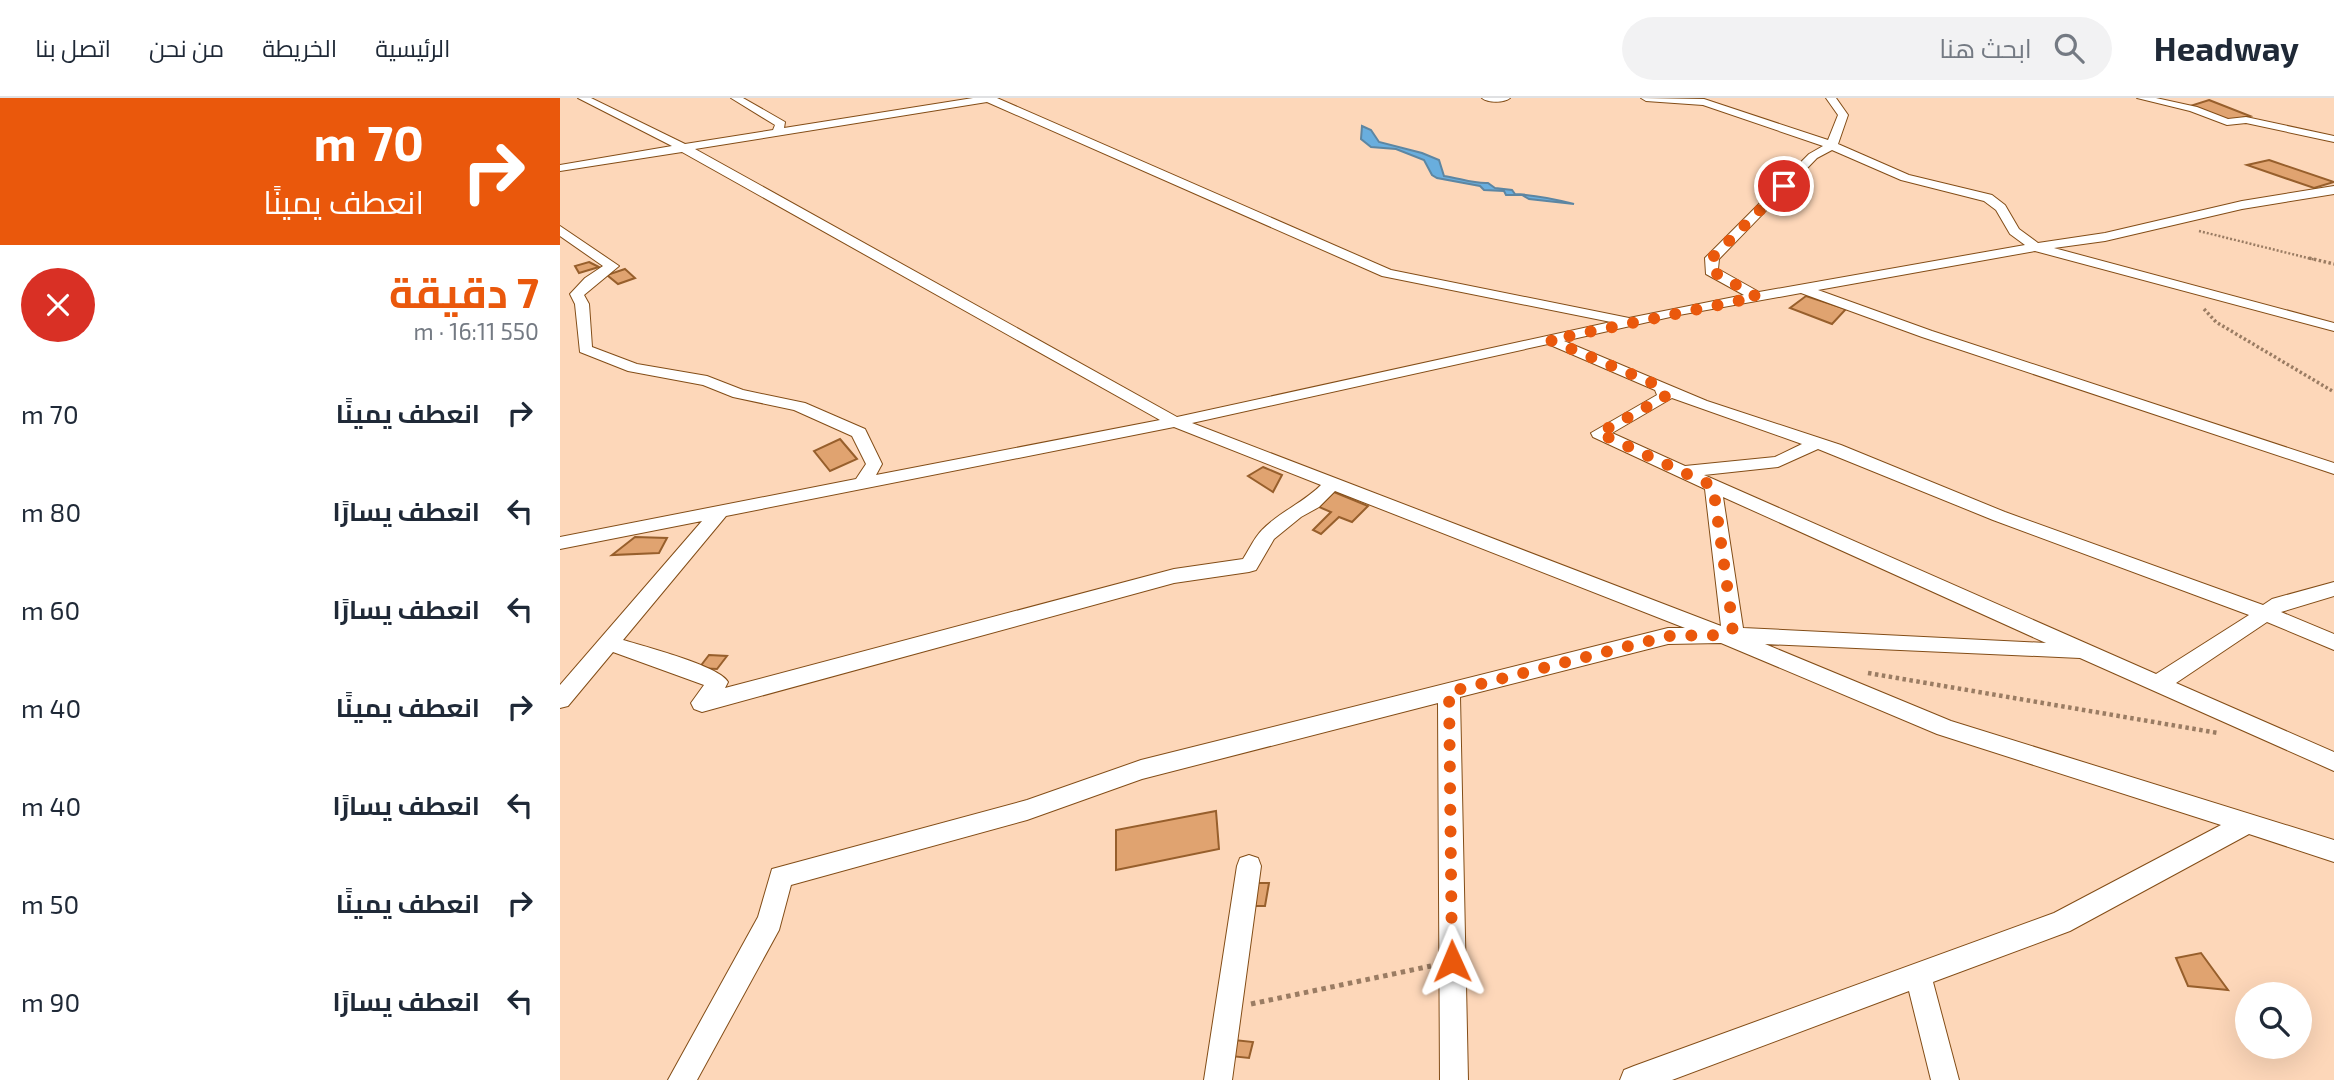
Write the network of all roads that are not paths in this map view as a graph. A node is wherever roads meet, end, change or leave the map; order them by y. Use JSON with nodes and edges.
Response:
{"nodes":[{"id":1,"x":583,"y":98,"type":"edge"},
{"id":2,"x":736,"y":98,"type":"edge"},
{"id":3,"x":989,"y":98,"type":"edge"},
{"id":4,"x":1487,"y":98,"type":"edge"},
{"id":5,"x":1505,"y":98,"type":"edge"},
{"id":6,"x":1646,"y":98,"type":"edge"},
{"id":7,"x":1831,"y":98,"type":"edge"},
{"id":8,"x":2142,"y":98,"type":"edge"},
{"id":9,"x":777,"y":133,"type":"junction"},
{"id":10,"x":2334,"y":139,"type":"edge"},
{"id":11,"x":1832,"y":145,"type":"junction"},
{"id":12,"x":682,"y":147,"type":"junction"},
{"id":13,"x":560,"y":168,"type":"edge"},
{"id":14,"x":2334,"y":190,"type":"edge"},
{"id":15,"x":560,"y":230,"type":"edge"},
{"id":16,"x":2036,"y":247,"type":"junction"},
{"id":17,"x":1801,"y":289,"type":"junction"},
{"id":18,"x":1757,"y":297,"type":"junction"},
{"id":19,"x":1631,"y":322,"type":"junction"},
{"id":20,"x":2334,"y":327,"type":"edge"},
{"id":21,"x":1550,"y":340,"type":"junction"},
{"id":22,"x":1662,"y":387,"type":"junction"},
{"id":23,"x":1175,"y":422,"type":"junction"},
{"id":24,"x":1817,"y":443,"type":"junction"},
{"id":25,"x":2334,"y":470,"type":"edge"},
{"id":26,"x":1683,"y":472,"type":"junction"},
{"id":27,"x":1333,"y":483,"type":"junction"},
{"id":28,"x":862,"y":484,"type":"junction"},
{"id":29,"x":1713,"y":486,"type":"junction"},
{"id":30,"x":721,"y":511,"type":"junction"},
{"id":31,"x":560,"y":543,"type":"edge"},
{"id":32,"x":2334,"y":589,"type":"edge"},
{"id":33,"x":2265,"y":614,"type":"junction"},
{"id":34,"x":1723,"y":635,"type":"junction"},
{"id":35,"x":2334,"y":642,"type":"edge"},
{"id":36,"x":608,"y":643,"type":"junction"},
{"id":37,"x":2087,"y":652,"type":"junction"},
{"id":38,"x":2157,"y":684,"type":"junction"},
{"id":39,"x":1449,"y":692,"type":"junction"},
{"id":40,"x":560,"y":700,"type":"edge"},
{"id":41,"x":2334,"y":762,"type":"edge"},
{"id":42,"x":2246,"y":824,"type":"junction"},
{"id":43,"x":2334,"y":852,"type":"edge"},
{"id":44,"x":1249,"y":866,"type":"dead end"},
{"id":45,"x":1917,"y":974,"type":"junction"},
{"id":46,"x":682,"y":1080,"type":"edge"},
{"id":47,"x":1218,"y":1080,"type":"edge"},
{"id":48,"x":1454,"y":1080,"type":"edge"},
{"id":49,"x":1634,"y":1080,"type":"edge"},
{"id":50,"x":1945,"y":1080,"type":"edge"}],
"edges":[{"from":1,"to":12,"type":"street"},
{"from":2,"to":9,"type":"street"},
{"from":3,"to":9,"type":"street"},
{"from":3,"to":19,"type":"street"},
{"from":4,"to":5,"type":"street"},
{"from":6,"to":11,"type":"street"},
{"from":7,"to":11,"type":"street"},
{"from":8,"to":10,"type":"street"},
{"from":9,"to":12,"type":"street"},
{"from":11,"to":16,"type":"street"},
{"from":11,"to":18,"type":"street"},
{"from":12,"to":13,"type":"street"},
{"from":12,"to":23,"type":"street"},
{"from":14,"to":16,"type":"street"},
{"from":15,"to":28,"type":"street"},
{"from":16,"to":17,"type":"street"},
{"from":16,"to":20,"type":"street"},
{"from":17,"to":18,"type":"street"},
{"from":17,"to":25,"type":"street"},
{"from":18,"to":19,"type":"street"},
{"from":19,"to":21,"type":"street"},
{"from":21,"to":22,"type":"street"},
{"from":21,"to":23,"type":"street"},
{"from":22,"to":24,"type":"street"},
{"from":22,"to":26,"type":"street"},
{"from":23,"to":27,"type":"street"},
{"from":23,"to":28,"type":"street"},
{"from":24,"to":26,"type":"street"},
{"from":24,"to":33,"type":"street"},
{"from":26,"to":29,"type":"street"},
{"from":27,"to":34,"type":"street"},
{"from":27,"to":36,"type":"street"},
{"from":28,"to":30,"type":"street"},
{"from":29,"to":34,"type":"street"},
{"from":29,"to":37,"type":"street"},
{"from":30,"to":31,"type":"street"},
{"from":30,"to":36,"type":"street"},
{"from":32,"to":33,"type":"street"},
{"from":33,"to":35,"type":"street"},
{"from":33,"to":38,"type":"street"},
{"from":34,"to":37,"type":"street"},
{"from":34,"to":39,"type":"street"},
{"from":34,"to":42,"type":"street"},
{"from":36,"to":40,"type":"street"},
{"from":37,"to":38,"type":"street"},
{"from":38,"to":41,"type":"street"},
{"from":39,"to":46,"type":"street"},
{"from":39,"to":48,"type":"street"},
{"from":42,"to":43,"type":"street"},
{"from":42,"to":45,"type":"street"},
{"from":44,"to":47,"type":"street"},
{"from":45,"to":49,"type":"street"},
{"from":45,"to":50,"type":"street"}]}
